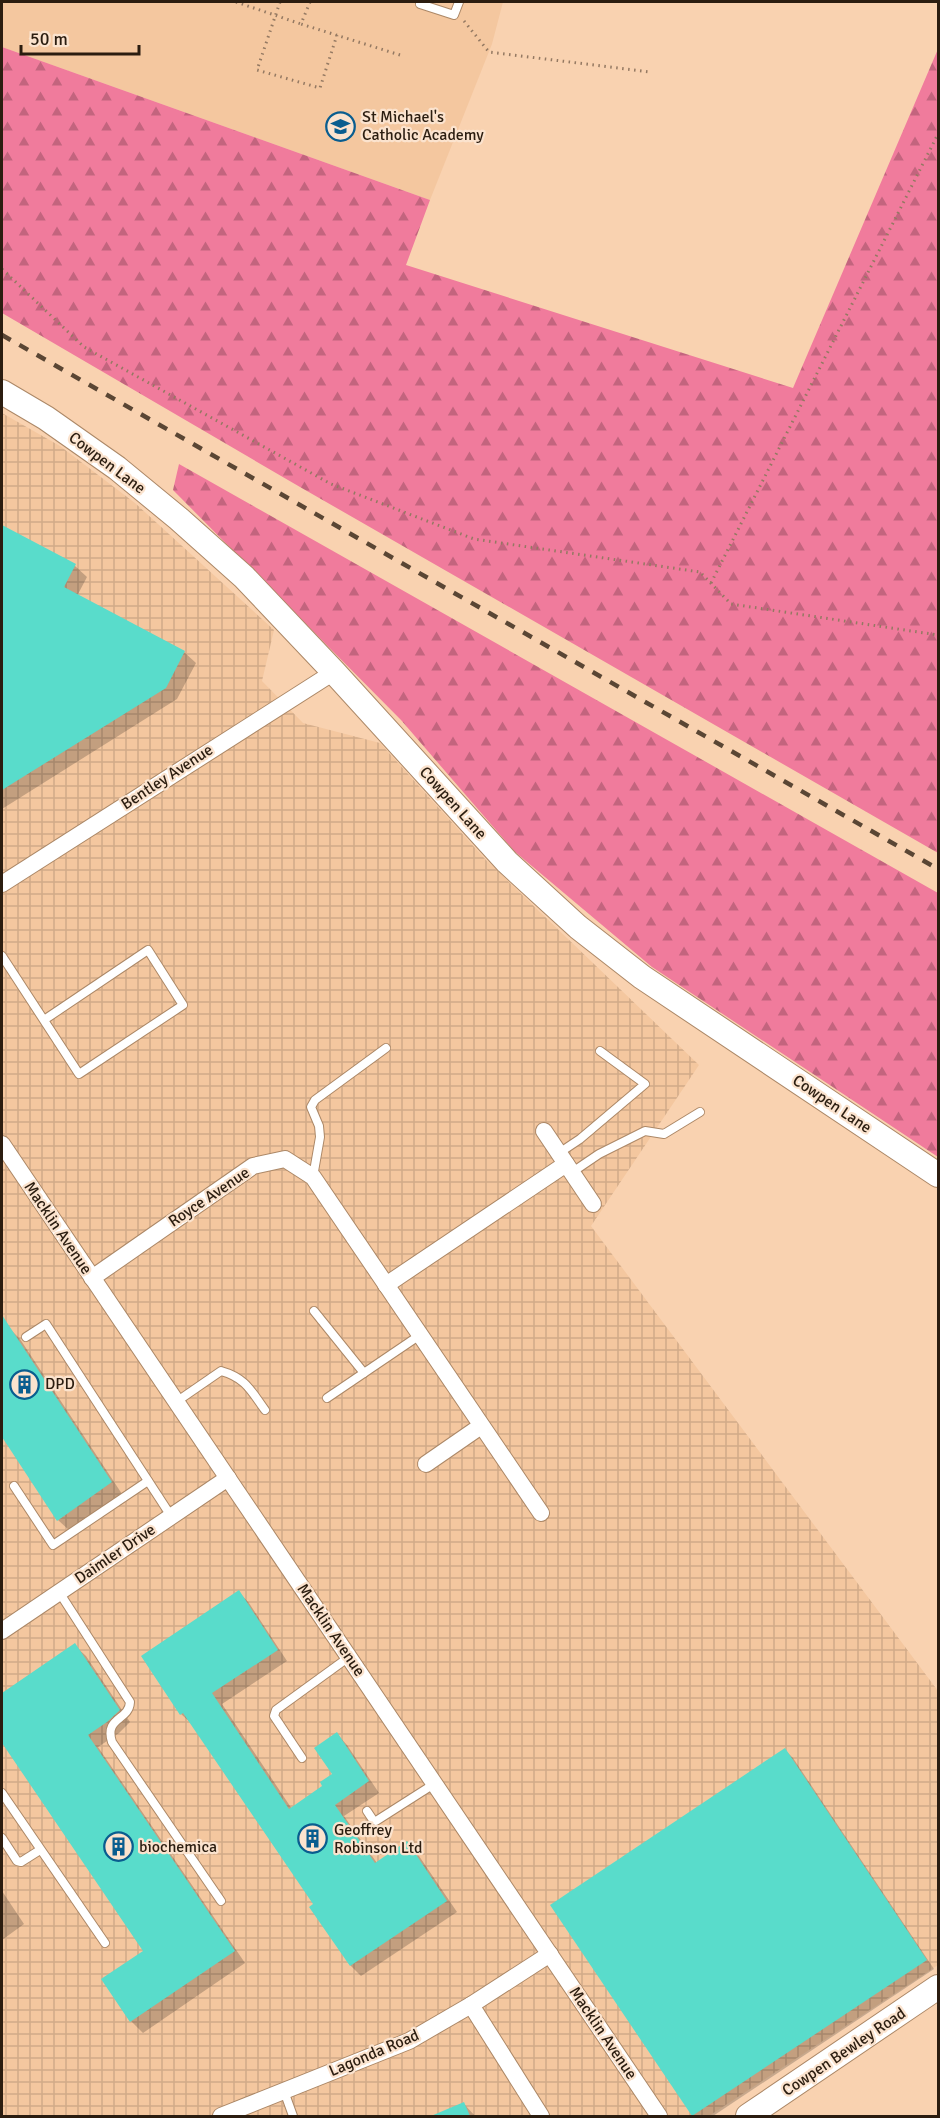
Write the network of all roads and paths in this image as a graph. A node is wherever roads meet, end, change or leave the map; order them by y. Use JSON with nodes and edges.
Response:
{"nodes":[{"id":1,"x":236,"y":2,"type":"edge"},
{"id":2,"x":280,"y":2,"type":"edge"},
{"id":3,"x":310,"y":2,"type":"edge"},
{"id":4,"x":421,"y":2,"type":"edge"},
{"id":5,"x":457,"y":6,"type":"edge"},
{"id":6,"x":275,"y":15,"type":"junction"},
{"id":7,"x":301,"y":24,"type":"junction"},
{"id":8,"x":337,"y":35,"type":"junction"},
{"id":9,"x":400,"y":55,"type":"dead end"},
{"id":10,"x":650,"y":72,"type":"dead end"},
{"id":11,"x":939,"y":134,"type":"edge"},
{"id":12,"x":2,"y":269,"type":"edge"},
{"id":13,"x":2,"y":392,"type":"edge"},
{"id":14,"x":711,"y":583,"type":"junction"},
{"id":15,"x":939,"y":635,"type":"edge"},
{"id":16,"x":334,"y":672,"type":"junction"},
{"id":17,"x":2,"y":884,"type":"edge"},
{"id":18,"x":2,"y":956,"type":"edge"},
{"id":19,"x":44,"y":1020,"type":"junction"},
{"id":20,"x":386,"y":1048,"type":"dead end"},
{"id":21,"x":600,"y":1051,"type":"dead end"},
{"id":22,"x":700,"y":1112,"type":"dead end"},
{"id":23,"x":544,"y":1131,"type":"dead end"},
{"id":24,"x":2,"y":1144,"type":"edge"},
{"id":25,"x":565,"y":1163,"type":"junction"},
{"id":26,"x":939,"y":1174,"type":"edge"},
{"id":27,"x":313,"y":1178,"type":"junction"},
{"id":28,"x":592,"y":1204,"type":"dead end"},
{"id":29,"x":92,"y":1278,"type":"junction"},
{"id":30,"x":386,"y":1286,"type":"junction"},
{"id":31,"x":314,"y":1311,"type":"dead end"},
{"id":32,"x":420,"y":1335,"type":"junction"},
{"id":33,"x":26,"y":1337,"type":"dead end"},
{"id":34,"x":364,"y":1373,"type":"junction"},
{"id":35,"x":327,"y":1398,"type":"dead end"},
{"id":36,"x":176,"y":1402,"type":"junction"},
{"id":37,"x":266,"y":1410,"type":"dead end"},
{"id":38,"x":481,"y":1426,"type":"junction"},
{"id":39,"x":426,"y":1464,"type":"dead end"},
{"id":40,"x":228,"y":1478,"type":"junction"},
{"id":41,"x":148,"y":1480,"type":"junction"},
{"id":42,"x":14,"y":1486,"type":"dead end"},
{"id":43,"x":541,"y":1513,"type":"dead end"},
{"id":44,"x":171,"y":1516,"type":"junction"},
{"id":45,"x":59,"y":1592,"type":"junction"},
{"id":46,"x":2,"y":1630,"type":"edge"},
{"id":47,"x":349,"y":1657,"type":"junction"},
{"id":48,"x":302,"y":1758,"type":"dead end"},
{"id":49,"x":434,"y":1784,"type":"junction"},
{"id":50,"x":2,"y":1793,"type":"edge"},
{"id":51,"x":367,"y":1811,"type":"dead end"},
{"id":52,"x":2,"y":1838,"type":"edge"},
{"id":53,"x":40,"y":1850,"type":"junction"},
{"id":54,"x":221,"y":1901,"type":"dead end"},
{"id":55,"x":105,"y":1943,"type":"dead end"},
{"id":56,"x":550,"y":1954,"type":"junction"},
{"id":57,"x":939,"y":1987,"type":"edge"},
{"id":58,"x":471,"y":2005,"type":"junction"},
{"id":59,"x":284,"y":2091,"type":"junction"},
{"id":60,"x":221,"y":2116,"type":"edge"},
{"id":61,"x":294,"y":2116,"type":"edge"},
{"id":62,"x":542,"y":2116,"type":"edge"},
{"id":63,"x":659,"y":2116,"type":"edge"},
{"id":64,"x":748,"y":2116,"type":"edge"}],
"edges":[{"from":1,"to":6,"type":"path"},
{"from":2,"to":6,"type":"path"},
{"from":3,"to":7,"type":"path"},
{"from":4,"to":5,"type":"lane"},
{"from":5,"to":10,"type":"path"},
{"from":6,"to":7,"type":"path"},
{"from":6,"to":8,"type":"path"},
{"from":7,"to":8,"type":"path"},
{"from":8,"to":9,"type":"path"},
{"from":11,"to":14,"type":"path"},
{"from":12,"to":14,"type":"path"},
{"from":13,"to":16,"type":"street","name":"Cowpen Lane"},
{"from":14,"to":15,"type":"path"},
{"from":16,"to":17,"type":"street","name":"Bentley Avenue"},
{"from":16,"to":26,"type":"street","name":"Cowpen Lane"},
{"from":18,"to":19,"type":"lane"},
{"from":19,"to":19,"type":"lane"},
{"from":20,"to":27,"type":"lane"},
{"from":21,"to":25,"type":"lane"},
{"from":22,"to":25,"type":"lane"},
{"from":23,"to":25,"type":"street"},
{"from":24,"to":29,"type":"street","name":"Macklin Avenue"},
{"from":25,"to":28,"type":"street"},
{"from":25,"to":30,"type":"street"},
{"from":27,"to":29,"type":"street","name":"Royce Avenue"},
{"from":27,"to":30,"type":"street","name":"Royce Avenue"},
{"from":29,"to":36,"type":"street","name":"Macklin Avenue"},
{"from":30,"to":32,"type":"street","name":"Royce Avenue"},
{"from":31,"to":34,"type":"lane"},
{"from":32,"to":34,"type":"lane"},
{"from":32,"to":38,"type":"street","name":"Royce Avenue"},
{"from":33,"to":41,"type":"lane"},
{"from":34,"to":35,"type":"lane"},
{"from":36,"to":37,"type":"lane"},
{"from":36,"to":40,"type":"street","name":"Macklin Avenue"},
{"from":38,"to":39,"type":"street"},
{"from":38,"to":43,"type":"street","name":"Royce Avenue"},
{"from":40,"to":44,"type":"street","name":"Daimler Drive"},
{"from":40,"to":47,"type":"street","name":"Macklin Avenue"},
{"from":41,"to":42,"type":"lane"},
{"from":41,"to":44,"type":"lane"},
{"from":44,"to":45,"type":"street","name":"Daimler Drive"},
{"from":45,"to":46,"type":"street","name":"Daimler Drive"},
{"from":45,"to":54,"type":"lane"},
{"from":47,"to":48,"type":"lane"},
{"from":47,"to":49,"type":"street","name":"Macklin Avenue"},
{"from":49,"to":51,"type":"lane"},
{"from":49,"to":56,"type":"street","name":"Macklin Avenue"},
{"from":50,"to":53,"type":"lane"},
{"from":52,"to":53,"type":"lane"},
{"from":53,"to":55,"type":"lane"},
{"from":56,"to":58,"type":"street","name":"Lagonda Road"},
{"from":56,"to":63,"type":"street","name":"Macklin Avenue"},
{"from":57,"to":64,"type":"street","name":"Cowpen Bewley Road"},
{"from":58,"to":59,"type":"street","name":"Lagonda Road"},
{"from":58,"to":62,"type":"street"},
{"from":59,"to":60,"type":"street","name":"Lagonda Road"},
{"from":59,"to":61,"type":"lane"}]}
